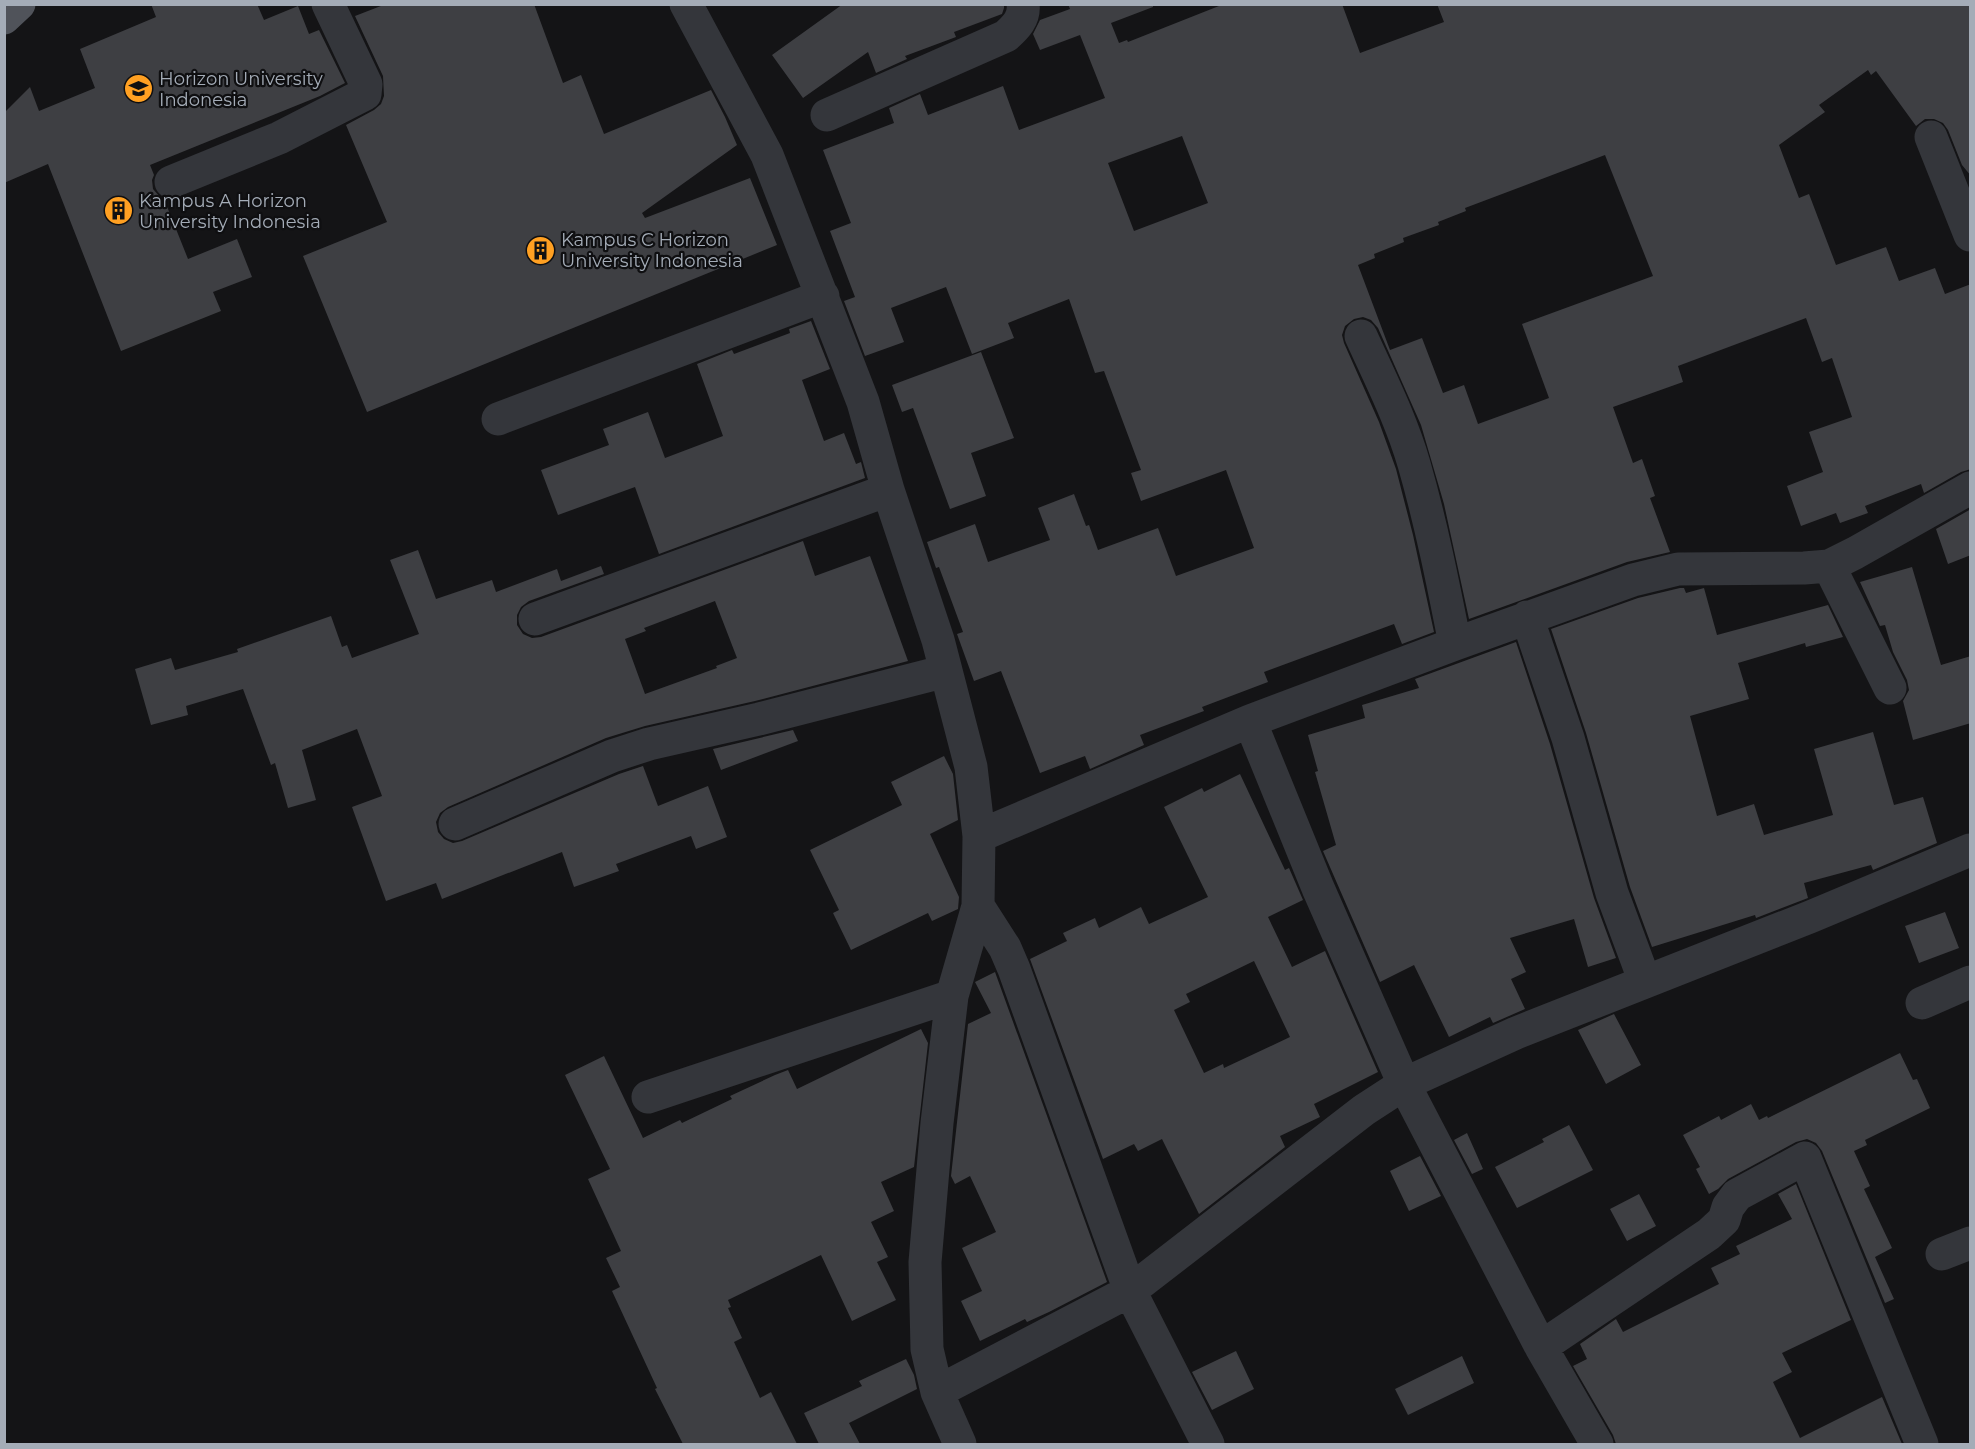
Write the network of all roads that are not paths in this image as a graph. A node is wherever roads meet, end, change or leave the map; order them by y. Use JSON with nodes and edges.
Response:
{"nodes":[{"id":1,"x":20,"y":4,"type":"edge"},
{"id":2,"x":328,"y":4,"type":"edge"},
{"id":3,"x":686,"y":4,"type":"edge"},
{"id":4,"x":1023,"y":4,"type":"edge"},
{"id":5,"x":4,"y":18,"type":"edge"},
{"id":6,"x":827,"y":115,"type":"dead end"},
{"id":7,"x":1931,"y":137,"type":"dead end"},
{"id":8,"x":171,"y":182,"type":"dead end"},
{"id":9,"x":1971,"y":235,"type":"edge"},
{"id":10,"x":823,"y":296,"type":"junction"},
{"id":11,"x":1360,"y":336,"type":"dead end"},
{"id":12,"x":498,"y":419,"type":"dead end"},
{"id":13,"x":1971,"y":488,"type":"edge"},
{"id":14,"x":888,"y":490,"type":"junction"},
{"id":15,"x":1829,"y":566,"type":"junction"},
{"id":16,"x":1527,"y":617,"type":"junction"},
{"id":17,"x":535,"y":619,"type":"dead end"},
{"id":18,"x":1455,"y":644,"type":"junction"},
{"id":19,"x":946,"y":670,"type":"junction"},
{"id":20,"x":1890,"y":688,"type":"dead end"},
{"id":21,"x":1250,"y":721,"type":"junction"},
{"id":22,"x":455,"y":824,"type":"dead end"},
{"id":23,"x":979,"y":836,"type":"junction"},
{"id":24,"x":1971,"y":850,"type":"edge"},
{"id":25,"x":978,"y":906,"type":"junction"},
{"id":26,"x":1645,"y":982,"type":"junction"},
{"id":27,"x":1971,"y":982,"type":"edge"},
{"id":28,"x":952,"y":996,"type":"junction"},
{"id":29,"x":1922,"y":1003,"type":"dead end"},
{"id":30,"x":1404,"y":1084,"type":"junction"},
{"id":31,"x":648,"y":1097,"type":"dead end"},
{"id":32,"x":1130,"y":1291,"type":"junction"},
{"id":33,"x":1541,"y":1347,"type":"junction"},
{"id":34,"x":937,"y":1392,"type":"junction"},
{"id":35,"x":960,"y":1444,"type":"edge"},
{"id":36,"x":1208,"y":1444,"type":"edge"},
{"id":37,"x":1597,"y":1444,"type":"edge"},
{"id":38,"x":1922,"y":1444,"type":"edge"}],
"edges":[{"from":1,"to":5,"type":"main road"},
{"from":2,"to":8,"type":"street"},
{"from":3,"to":10,"type":"street"},
{"from":4,"to":6,"type":"street"},
{"from":7,"to":9,"type":"street"},
{"from":10,"to":12,"type":"street"},
{"from":10,"to":14,"type":"street"},
{"from":11,"to":18,"type":"street"},
{"from":13,"to":15,"type":"street"},
{"from":14,"to":17,"type":"street"},
{"from":14,"to":19,"type":"street"},
{"from":15,"to":16,"type":"street"},
{"from":15,"to":20,"type":"street"},
{"from":16,"to":18,"type":"street"},
{"from":16,"to":26,"type":"street"},
{"from":18,"to":21,"type":"street"},
{"from":19,"to":22,"type":"street"},
{"from":19,"to":23,"type":"street"},
{"from":21,"to":23,"type":"street"},
{"from":21,"to":30,"type":"street"},
{"from":23,"to":25,"type":"street"},
{"from":24,"to":26,"type":"street"},
{"from":25,"to":28,"type":"street"},
{"from":25,"to":32,"type":"street"},
{"from":26,"to":30,"type":"street"},
{"from":27,"to":29,"type":"street"},
{"from":28,"to":31,"type":"street"},
{"from":28,"to":34,"type":"street"},
{"from":30,"to":32,"type":"street"},
{"from":30,"to":33,"type":"street"},
{"from":32,"to":34,"type":"street"},
{"from":32,"to":36,"type":"street"},
{"from":33,"to":37,"type":"street"},
{"from":33,"to":38,"type":"street"},
{"from":34,"to":35,"type":"street"}]}
